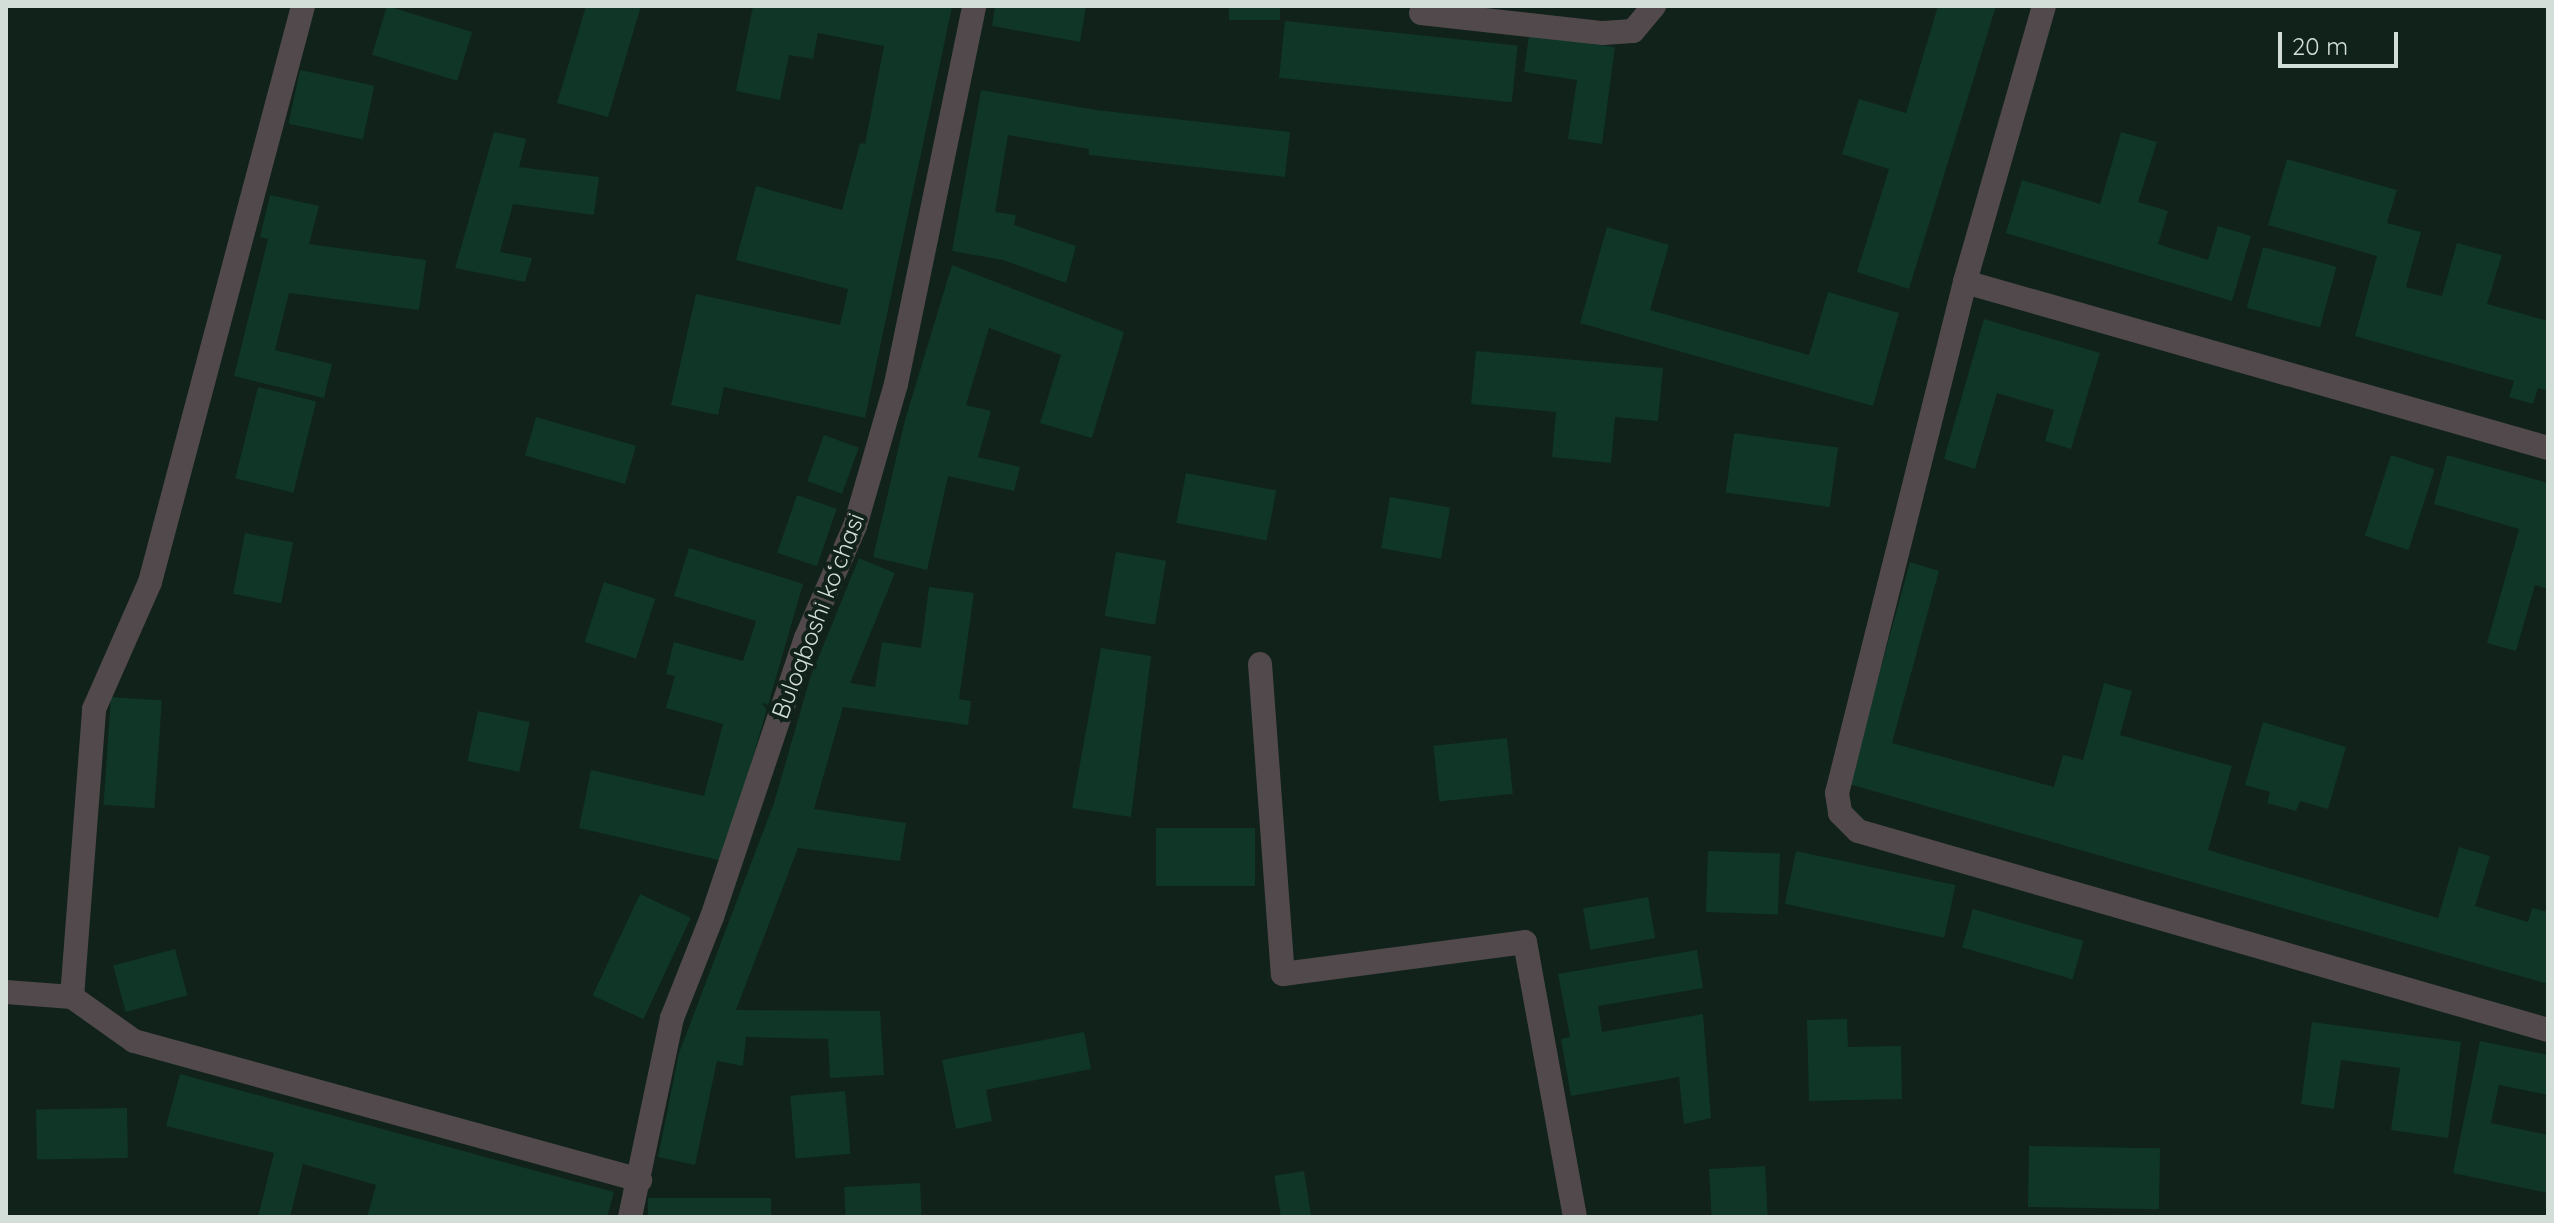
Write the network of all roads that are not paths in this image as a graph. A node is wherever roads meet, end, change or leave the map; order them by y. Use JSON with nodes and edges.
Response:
{"nodes":[{"id":1,"x":303,"y":6,"type":"edge"},
{"id":2,"x":974,"y":6,"type":"edge"},
{"id":3,"x":1654,"y":6,"type":"edge"},
{"id":4,"x":2044,"y":6,"type":"edge"},
{"id":5,"x":1421,"y":13,"type":"dead end"},
{"id":6,"x":1965,"y":282,"type":"junction"},
{"id":7,"x":2548,"y":448,"type":"edge"},
{"id":8,"x":1260,"y":664,"type":"dead end"},
{"id":9,"x":6,"y":992,"type":"edge"},
{"id":10,"x":72,"y":997,"type":"junction"},
{"id":11,"x":2548,"y":1030,"type":"edge"},
{"id":12,"x":640,"y":1180,"type":"junction"},
{"id":13,"x":630,"y":1217,"type":"edge"},
{"id":14,"x":1575,"y":1217,"type":"edge"}],
"edges":[{"from":1,"to":10,"type":"street"},
{"from":2,"to":12,"type":"street","name":"Buloqboshi koʻchasi"},
{"from":3,"to":5,"type":"street"},
{"from":4,"to":6,"type":"street"},
{"from":6,"to":7,"type":"street"},
{"from":6,"to":11,"type":"street"},
{"from":8,"to":14,"type":"street"},
{"from":9,"to":10,"type":"street"},
{"from":10,"to":12,"type":"street"},
{"from":12,"to":13,"type":"street","name":"Buloqboshi koʻchasi"}]}
